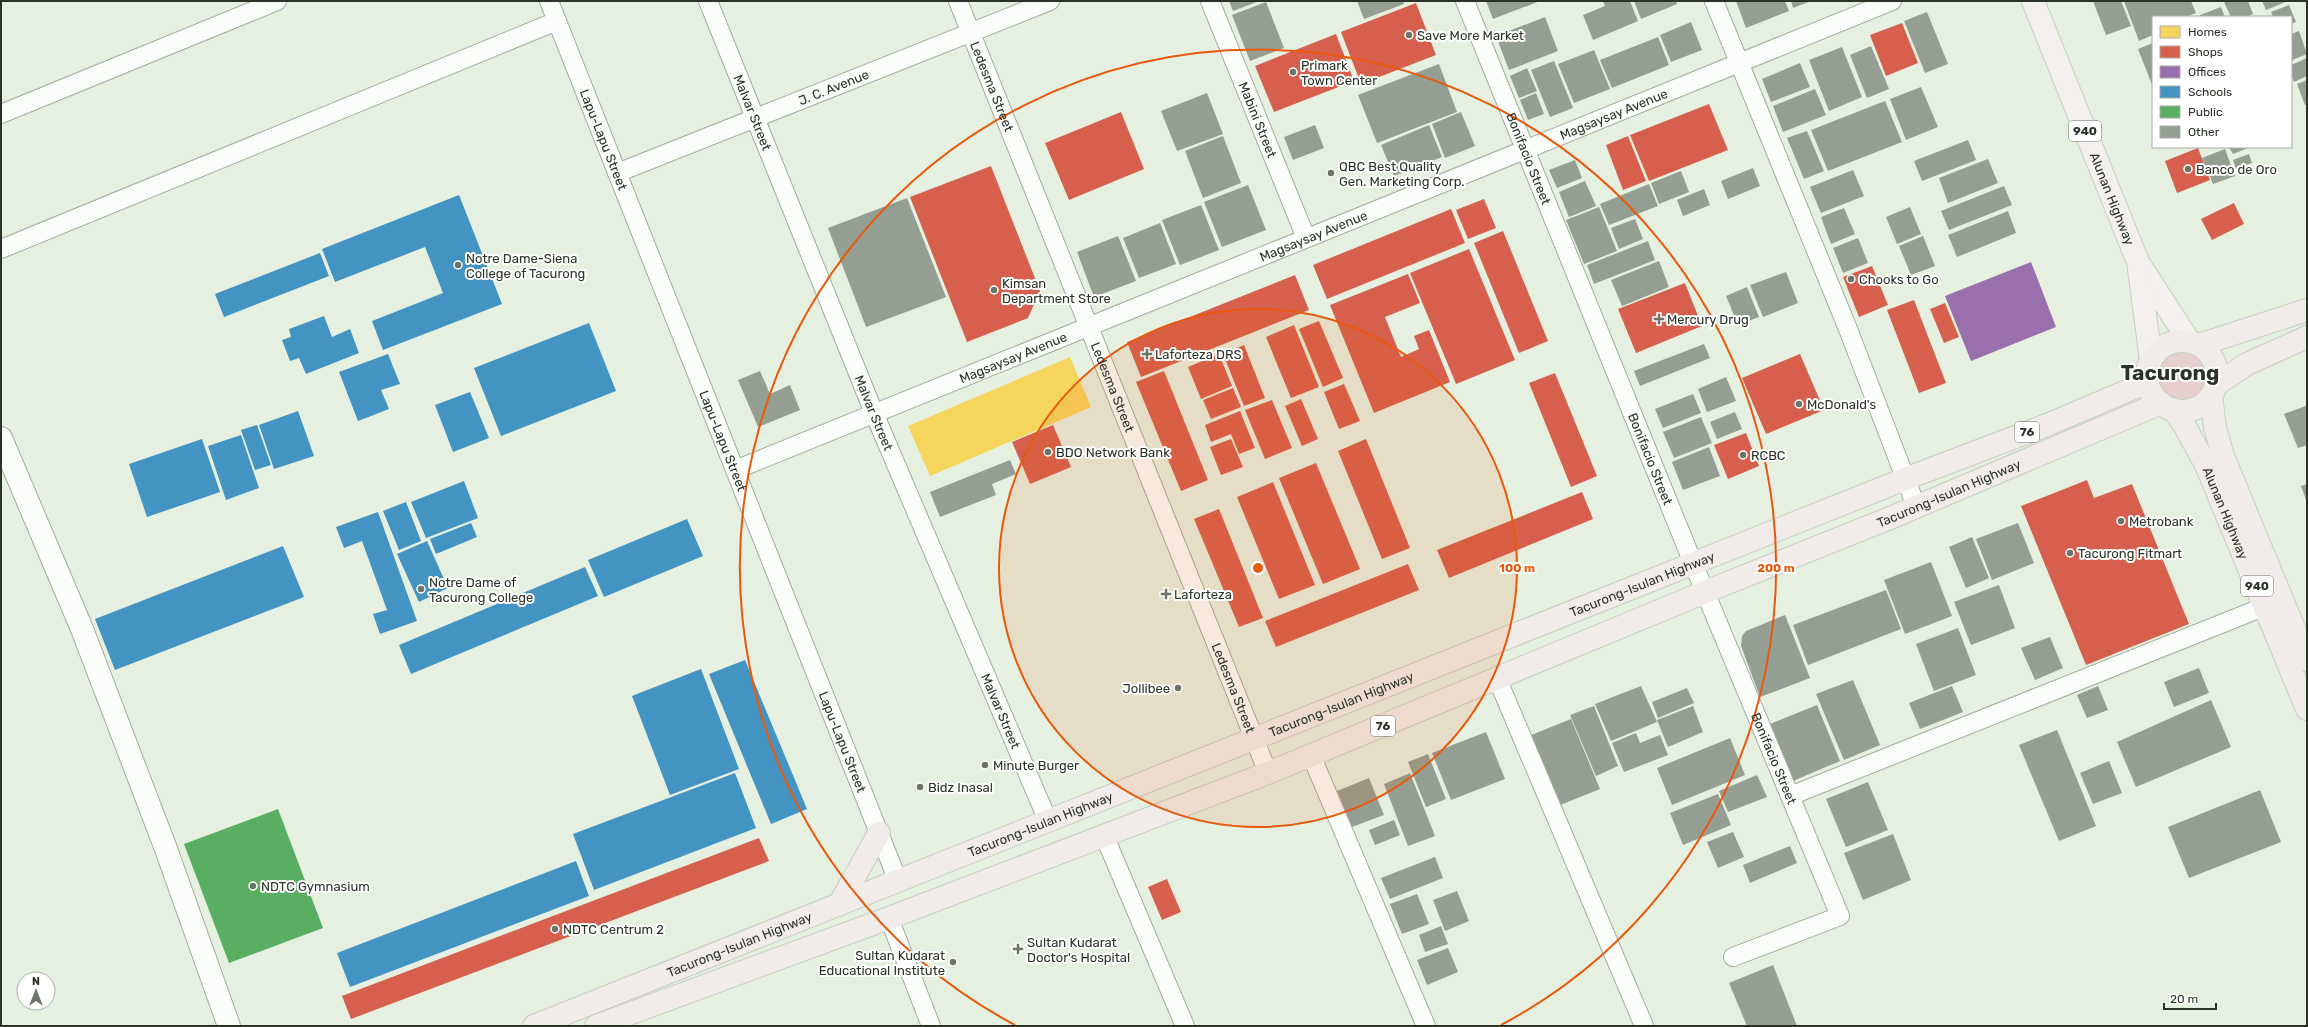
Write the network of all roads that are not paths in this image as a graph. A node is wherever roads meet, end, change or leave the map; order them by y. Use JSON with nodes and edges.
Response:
{"nodes":[{"id":1,"x":277,"y":1,"type":"edge"},
{"id":2,"x":549,"y":1,"type":"edge"},
{"id":3,"x":708,"y":1,"type":"edge"},
{"id":4,"x":958,"y":1,"type":"edge"},
{"id":5,"x":1050,"y":1,"type":"edge"},
{"id":6,"x":1210,"y":1,"type":"edge"},
{"id":7,"x":1465,"y":1,"type":"edge"},
{"id":8,"x":1714,"y":1,"type":"edge"},
{"id":9,"x":1892,"y":1,"type":"edge"},
{"id":10,"x":2033,"y":1,"type":"edge"},
{"id":11,"x":557,"y":22,"type":"junction"},
{"id":12,"x":970,"y":33,"type":"junction"},
{"id":13,"x":1739,"y":63,"type":"junction"},
{"id":14,"x":1,"y":114,"type":"edge"},
{"id":15,"x":755,"y":118,"type":"junction"},
{"id":16,"x":1525,"y":150,"type":"junction"},
{"id":17,"x":617,"y":173,"type":"junction"},
{"id":18,"x":1306,"y":238,"type":"junction"},
{"id":19,"x":1,"y":249,"type":"edge"},
{"id":20,"x":2138,"y":262,"type":"junction"},
{"id":21,"x":2307,"y":310,"type":"edge"},
{"id":22,"x":1088,"y":327,"type":"junction"},
{"id":23,"x":2307,"y":337,"type":"edge"},
{"id":24,"x":2194,"y":343,"type":"junction"},
{"id":25,"x":2151,"y":360,"type":"junction"},
{"id":26,"x":2148,"y":382,"type":"junction"},
{"id":27,"x":2214,"y":390,"type":"junction"},
{"id":28,"x":2167,"y":406,"type":"junction"},
{"id":29,"x":874,"y":413,"type":"junction"},
{"id":30,"x":1,"y":438,"type":"edge"},
{"id":31,"x":735,"y":470,"type":"junction"},
{"id":32,"x":1905,"y":479,"type":"junction"},
{"id":33,"x":1916,"y":506,"type":"junction"},
{"id":34,"x":1693,"y":563,"type":"junction"},
{"id":35,"x":1705,"y":592,"type":"junction"},
{"id":36,"x":2266,"y":606,"type":"junction"},
{"id":37,"x":2307,"y":660,"type":"edge"},
{"id":38,"x":1497,"y":678,"type":"junction"},
{"id":39,"x":2307,"y":709,"type":"edge"},
{"id":40,"x":1254,"y":739,"type":"junction"},
{"id":41,"x":1311,"y":755,"type":"junction"},
{"id":42,"x":1268,"y":773,"type":"junction"},
{"id":43,"x":1790,"y":796,"type":"junction"},
{"id":44,"x":1048,"y":821,"type":"junction"},
{"id":45,"x":880,"y":833,"type":"junction"},
{"id":46,"x":1104,"y":835,"type":"junction"},
{"id":47,"x":898,"y":881,"type":"junction"},
{"id":48,"x":839,"y":905,"type":"junction"},
{"id":49,"x":889,"y":918,"type":"junction"},
{"id":50,"x":1733,"y":957,"type":"dead end"},
{"id":51,"x":229,"y":1026,"type":"edge"},
{"id":52,"x":534,"y":1026,"type":"edge"},
{"id":53,"x":596,"y":1026,"type":"edge"},
{"id":54,"x":931,"y":1026,"type":"edge"},
{"id":55,"x":1185,"y":1026,"type":"edge"},
{"id":56,"x":1426,"y":1026,"type":"edge"},
{"id":57,"x":1644,"y":1026,"type":"edge"}],
"edges":[{"from":1,"to":14,"type":"street"},
{"from":2,"to":11,"type":"street","name":"Lapu-Lapu Street"},
{"from":3,"to":15,"type":"street","name":"Malvar Street"},
{"from":4,"to":12,"type":"street","name":"Ledesma Street"},
{"from":5,"to":12,"type":"street","name":"J. C. Avenue"},
{"from":6,"to":18,"type":"street","name":"Mabini Street"},
{"from":7,"to":16,"type":"street","name":"Bonifacio Street"},
{"from":8,"to":13,"type":"street"},
{"from":9,"to":13,"type":"street","name":"Magsaysay Avenue"},
{"from":10,"to":20,"type":"main road","name":"Alunan Highway","number":"940"},
{"from":11,"to":17,"type":"street","name":"Lapu-Lapu Street"},
{"from":11,"to":19,"type":"street"},
{"from":12,"to":15,"type":"street","name":"J. C. Avenue"},
{"from":12,"to":22,"type":"street","name":"Ledesma Street"},
{"from":13,"to":16,"type":"street","name":"Magsaysay Avenue"},
{"from":13,"to":32,"type":"street"},
{"from":15,"to":17,"type":"street","name":"J. C. Avenue"},
{"from":15,"to":29,"type":"street","name":"Malvar Street"},
{"from":16,"to":18,"type":"street","name":"Magsaysay Avenue"},
{"from":16,"to":34,"type":"street","name":"Bonifacio Street"},
{"from":17,"to":31,"type":"street","name":"Lapu-Lapu Street"},
{"from":18,"to":22,"type":"street","name":"Magsaysay Avenue"},
{"from":20,"to":24,"type":"main road","name":"Alunan Highway","number":"940"},
{"from":20,"to":25,"type":"main road","name":"Alunan Highway","number":"940"},
{"from":21,"to":24,"type":"highway"},
{"from":22,"to":29,"type":"street","name":"Magsaysay Avenue"},
{"from":22,"to":40,"type":"street","name":"Ledesma Street"},
{"from":23,"to":27,"type":"highway"},
{"from":24,"to":25,"type":"highway"},
{"from":24,"to":27,"type":"highway","number":"940"},
{"from":25,"to":26,"type":"highway","number":"940"},
{"from":26,"to":28,"type":"highway","number":"940"},
{"from":26,"to":32,"type":"highway","name":"Tacurong-Isulan Highway","number":"76"},
{"from":27,"to":28,"type":"highway"},
{"from":27,"to":37,"type":"highway","name":"Alunan Highway","number":"940"},
{"from":28,"to":33,"type":"highway","name":"Tacurong-Isulan Highway","number":"76"},
{"from":28,"to":36,"type":"highway","name":"Alunan Highway","number":"940"},
{"from":29,"to":31,"type":"street","name":"Magsaysay Avenue"},
{"from":29,"to":44,"type":"street","name":"Malvar Street"},
{"from":30,"to":51,"type":"street"},
{"from":31,"to":45,"type":"street","name":"Lapu-Lapu Street"},
{"from":32,"to":33,"type":"street"},
{"from":32,"to":34,"type":"highway","name":"Tacurong-Isulan Highway","number":"76"},
{"from":33,"to":35,"type":"highway","name":"Tacurong-Isulan Highway","number":"76"},
{"from":34,"to":35,"type":"street","name":"Bonifacio Street"},
{"from":34,"to":40,"type":"highway","name":"Tacurong-Isulan Highway","number":"76"},
{"from":35,"to":38,"type":"highway","name":"Tacurong-Isulan Highway","number":"76"},
{"from":35,"to":43,"type":"street","name":"Bonifacio Street"},
{"from":36,"to":39,"type":"highway","name":"Alunan Highway","number":"940"},
{"from":36,"to":43,"type":"street"},
{"from":38,"to":41,"type":"highway","name":"Tacurong-Isulan Highway","number":"76"},
{"from":38,"to":57,"type":"street"},
{"from":40,"to":42,"type":"street","name":"Ledesma Street"},
{"from":40,"to":44,"type":"highway","name":"Tacurong-Isulan Highway","number":"76"},
{"from":41,"to":42,"type":"highway","name":"Tacurong-Isulan Highway","number":"76"},
{"from":41,"to":56,"type":"street"},
{"from":42,"to":46,"type":"highway","name":"Tacurong-Isulan Highway","number":"76"},
{"from":43,"to":50,"type":"street","name":"Bonifacio Street"},
{"from":44,"to":47,"type":"highway","name":"Tacurong-Isulan Highway","number":"76"},
{"from":45,"to":47,"type":"street","name":"Lapu-Lapu Street"},
{"from":45,"to":48,"type":"highway"},
{"from":46,"to":49,"type":"highway","name":"Tacurong-Isulan Highway","number":"76"},
{"from":46,"to":55,"type":"street"},
{"from":47,"to":48,"type":"highway","name":"Tacurong-Isulan Highway","number":"76"},
{"from":48,"to":52,"type":"highway","name":"Tacurong-Isulan Highway","number":"76"},
{"from":49,"to":53,"type":"highway","name":"Tacurong-Isulan Highway","number":"76"},
{"from":49,"to":54,"type":"street"}]}
